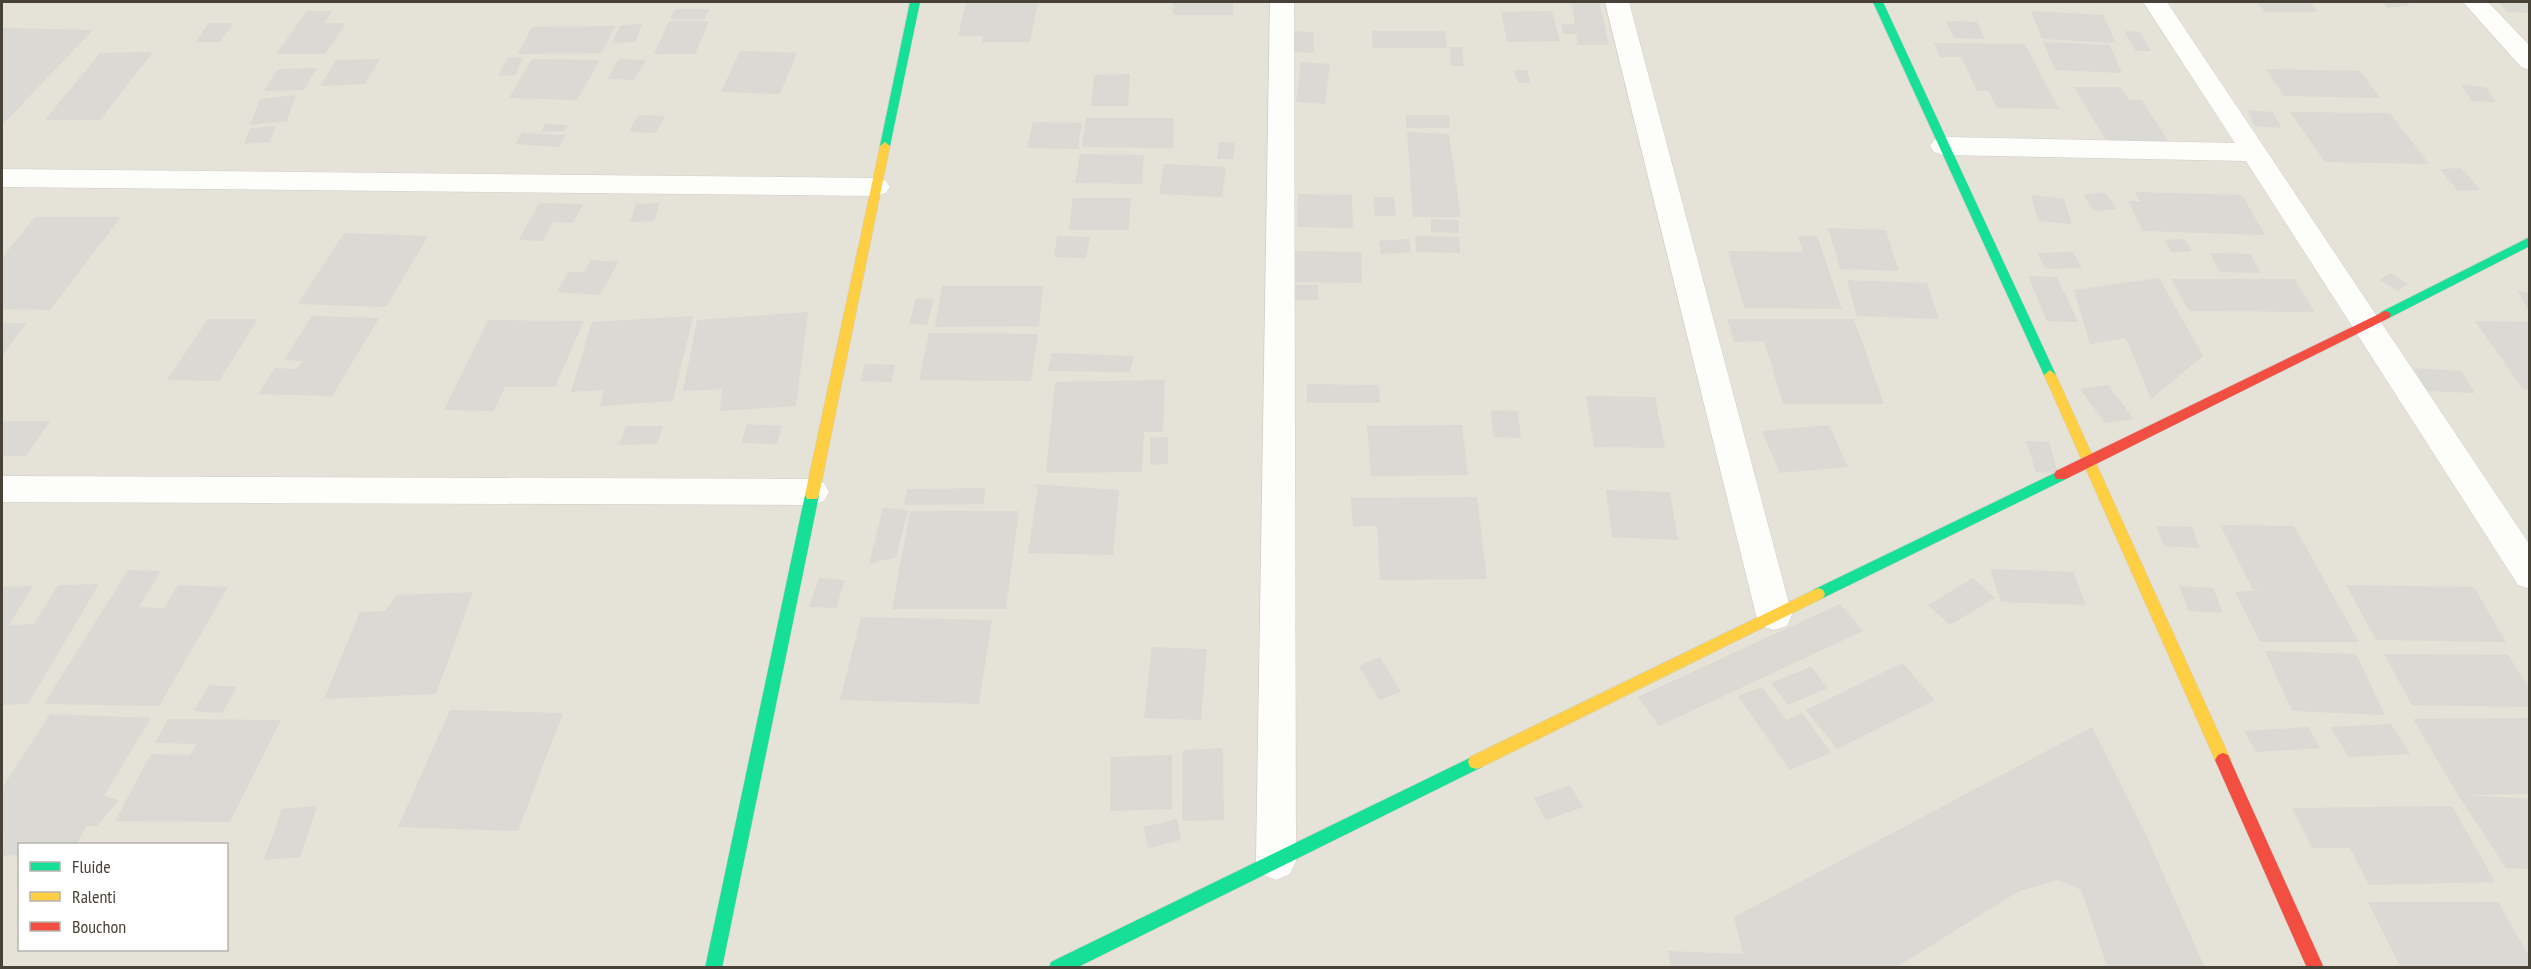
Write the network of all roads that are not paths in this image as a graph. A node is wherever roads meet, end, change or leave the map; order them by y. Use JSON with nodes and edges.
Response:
{"nodes":[{"id":1,"x":915,"y":2,"type":"edge"},
{"id":2,"x":1282,"y":2,"type":"edge"},
{"id":3,"x":1617,"y":2,"type":"edge"},
{"id":4,"x":1878,"y":2,"type":"edge"},
{"id":5,"x":2155,"y":2,"type":"edge"},
{"id":6,"x":2475,"y":2,"type":"edge"},
{"id":7,"x":2529,"y":62,"type":"edge"},
{"id":8,"x":1943,"y":146,"type":"junction"},
{"id":9,"x":2253,"y":152,"type":"junction"},
{"id":10,"x":2,"y":178,"type":"edge"},
{"id":11,"x":876,"y":187,"type":"junction"},
{"id":12,"x":2529,"y":241,"type":"edge"},
{"id":13,"x":2368,"y":324,"type":"junction"},
{"id":14,"x":2089,"y":460,"type":"junction"},
{"id":15,"x":2,"y":489,"type":"edge"},
{"id":16,"x":812,"y":492,"type":"junction"},
{"id":17,"x":2529,"y":575,"type":"edge"},
{"id":18,"x":1774,"y":615,"type":"junction"},
{"id":19,"x":1276,"y":861,"type":"junction"},
{"id":20,"x":713,"y":968,"type":"edge"},
{"id":21,"x":1058,"y":968,"type":"edge"},
{"id":22,"x":2316,"y":968,"type":"edge"}],
"edges":[{"from":1,"to":11,"type":"street"},
{"from":2,"to":19,"type":"street"},
{"from":3,"to":18,"type":"street"},
{"from":4,"to":8,"type":"street"},
{"from":5,"to":9,"type":"street"},
{"from":6,"to":7,"type":"street"},
{"from":8,"to":9,"type":"street"},
{"from":8,"to":14,"type":"street"},
{"from":9,"to":13,"type":"street"},
{"from":10,"to":11,"type":"street"},
{"from":11,"to":16,"type":"street"},
{"from":12,"to":13,"type":"street"},
{"from":13,"to":14,"type":"street"},
{"from":13,"to":17,"type":"street"},
{"from":14,"to":18,"type":"street"},
{"from":14,"to":22,"type":"street"},
{"from":15,"to":16,"type":"street"},
{"from":16,"to":20,"type":"street"},
{"from":18,"to":19,"type":"street"},
{"from":19,"to":21,"type":"street"}]}
